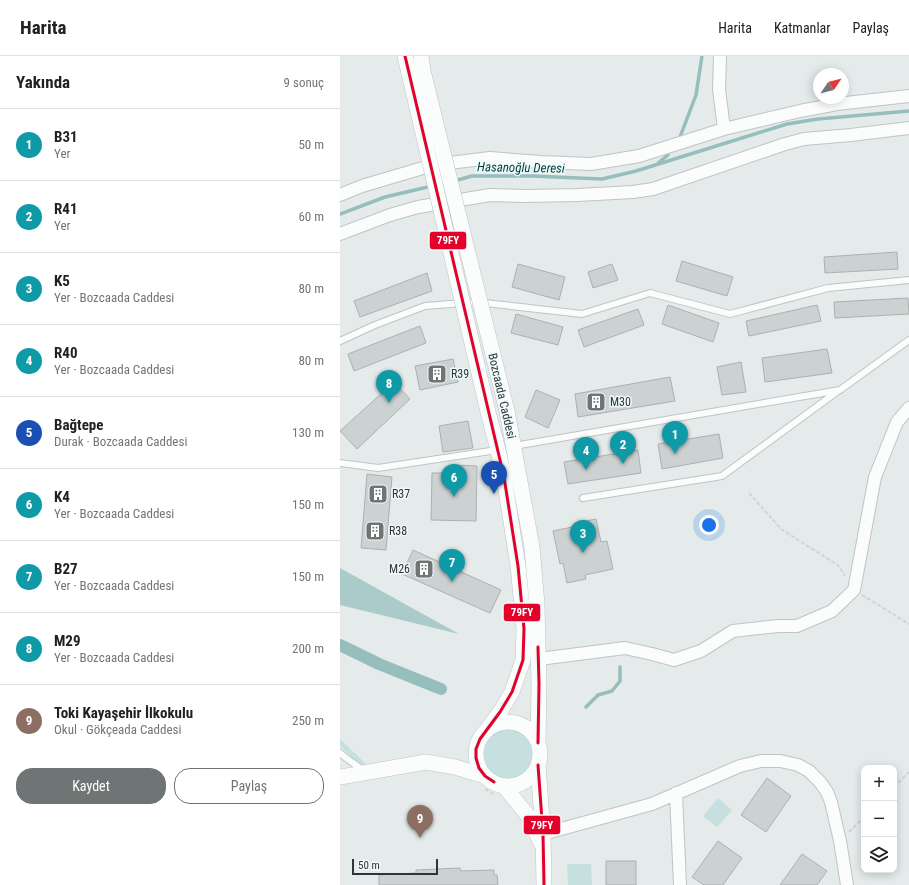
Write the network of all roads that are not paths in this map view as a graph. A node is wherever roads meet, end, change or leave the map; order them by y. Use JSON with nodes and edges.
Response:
{"nodes":[{"id":1,"x":405,"y":56,"type":"edge"},
{"id":2,"x":421,"y":56,"type":"edge"},
{"id":3,"x":720,"y":56,"type":"edge"},
{"id":4,"x":416,"y":72,"type":"junction"},
{"id":5,"x":909,"y":96,"type":"edge"},
{"id":6,"x":909,"y":128,"type":"edge"},
{"id":7,"x":724,"y":129,"type":"junction"},
{"id":8,"x":340,"y":195,"type":"edge"},
{"id":9,"x":340,"y":234,"type":"edge"},
{"id":10,"x":909,"y":280,"type":"edge"},
{"id":11,"x":909,"y":340,"type":"edge"},
{"id":12,"x":340,"y":341,"type":"edge"},
{"id":13,"x":840,"y":390,"type":"junction"},
{"id":14,"x":909,"y":408,"type":"edge"},
{"id":15,"x":514,"y":446,"type":"junction"},
{"id":16,"x":498,"y":450,"type":"junction"},
{"id":17,"x":340,"y":463,"type":"edge"},
{"id":18,"x":583,"y":498,"type":"dead end"},
{"id":19,"x":539,"y":659,"type":"junction"},
{"id":20,"x":486,"y":731,"type":"junction"},
{"id":21,"x":538,"y":743,"type":"junction"},
{"id":22,"x":340,"y":753,"type":"edge"},
{"id":23,"x":538,"y":764,"type":"junction"},
{"id":24,"x":367,"y":772,"type":"junction"},
{"id":25,"x":340,"y":777,"type":"edge"},
{"id":26,"x":484,"y":782,"type":"junction"},
{"id":27,"x":500,"y":790,"type":"junction"},
{"id":28,"x":676,"y":793,"type":"junction"},
{"id":29,"x":543,"y":841,"type":"junction"},
{"id":30,"x":544,"y":885,"type":"edge"},
{"id":31,"x":680,"y":885,"type":"edge"},
{"id":32,"x":847,"y":885,"type":"edge"}],
"edges":[{"from":1,"to":4,"type":"street","name":"Bozcaada Caddesi"},
{"from":2,"to":4,"type":"street","name":"Bozcaada Caddesi"},
{"from":3,"to":7,"type":"street"},
{"from":4,"to":15,"type":"street","name":"Bozcaada Caddesi","bridge":true},
{"from":4,"to":16,"type":"street","name":"Bozcaada Caddesi","bridge":true},
{"from":5,"to":7,"type":"street"},
{"from":6,"to":9,"type":"street"},
{"from":7,"to":8,"type":"street"},
{"from":10,"to":12,"type":"lane"},
{"from":11,"to":13,"type":"lane"},
{"from":13,"to":15,"type":"lane"},
{"from":13,"to":18,"type":"lane"},
{"from":14,"to":19,"type":"street"},
{"from":15,"to":16,"type":"lane"},
{"from":15,"to":19,"type":"street","name":"Bozcaada Caddesi"},
{"from":16,"to":17,"type":"lane"},
{"from":16,"to":20,"type":"street","name":"Bozcaada Caddesi"},
{"from":19,"to":21,"type":"street","name":"Bozcaada Caddesi"},
{"from":20,"to":21,"type":"street"},
{"from":20,"to":26,"type":"street"},
{"from":21,"to":23,"type":"street"},
{"from":22,"to":24,"type":"lane"},
{"from":23,"to":27,"type":"street"},
{"from":23,"to":29,"type":"street"},
{"from":24,"to":25,"type":"street"},
{"from":24,"to":26,"type":"street"},
{"from":26,"to":27,"type":"street"},
{"from":27,"to":29,"type":"street"},
{"from":28,"to":29,"type":"street"},
{"from":28,"to":31,"type":"street"},
{"from":28,"to":32,"type":"street"},
{"from":29,"to":30,"type":"street"}]}
